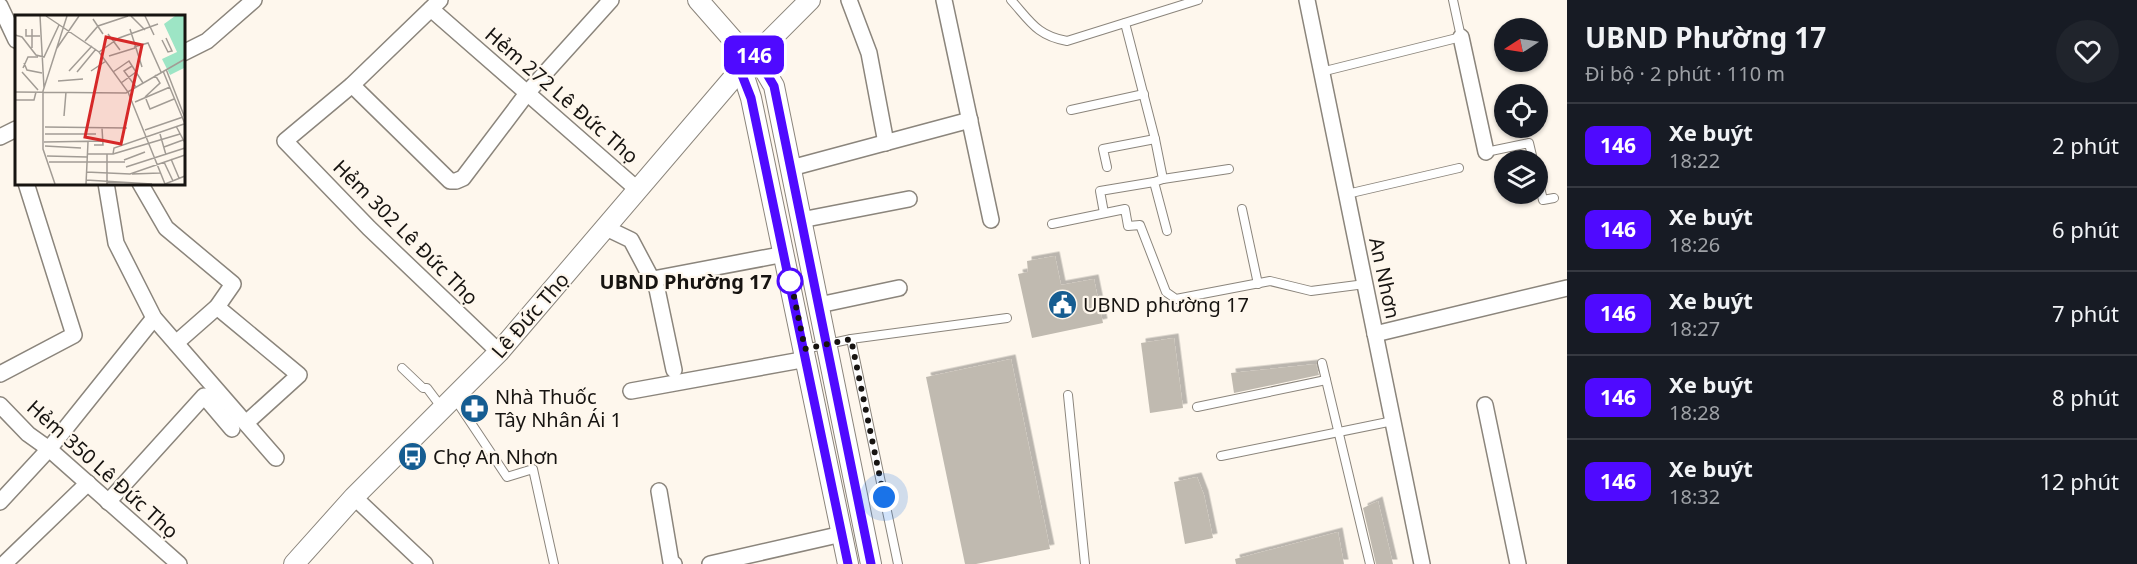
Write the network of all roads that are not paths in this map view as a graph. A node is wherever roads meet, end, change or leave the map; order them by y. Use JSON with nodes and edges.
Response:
{"nodes":[{"id":1,"x":254,"y":0,"type":"edge"},
{"id":2,"x":611,"y":0,"type":"edge"},
{"id":3,"x":698,"y":0,"type":"edge"},
{"id":4,"x":810,"y":0,"type":"edge"},
{"id":5,"x":849,"y":0,"type":"edge"},
{"id":6,"x":944,"y":0,"type":"edge"},
{"id":7,"x":1011,"y":0,"type":"edge"},
{"id":8,"x":1198,"y":0,"type":"edge"},
{"id":9,"x":1307,"y":0,"type":"edge"},
{"id":10,"x":1453,"y":0,"type":"edge"},
{"id":11,"x":435,"y":4,"type":"edge"},
{"id":12,"x":0,"y":6,"type":"edge"},
{"id":13,"x":1125,"y":23,"type":"junction"},
{"id":14,"x":1461,"y":37,"type":"junction"},
{"id":15,"x":15,"y":38,"type":"edge"},
{"id":16,"x":734,"y":41,"type":"junction"},
{"id":17,"x":184,"y":52,"type":"edge"},
{"id":18,"x":755,"y":54,"type":"junction"},
{"id":19,"x":740,"y":70,"type":"junction"},
{"id":20,"x":1322,"y":72,"type":"junction"},
{"id":21,"x":352,"y":85,"type":"junction"},
{"id":22,"x":528,"y":92,"type":"junction"},
{"id":23,"x":1144,"y":94,"type":"junction"},
{"id":24,"x":1071,"y":110,"type":"dead end"},
{"id":25,"x":970,"y":120,"type":"junction"},
{"id":26,"x":15,"y":130,"type":"edge"},
{"id":27,"x":0,"y":137,"type":"edge"},
{"id":28,"x":1155,"y":139,"type":"junction"},
{"id":29,"x":886,"y":143,"type":"junction"},
{"id":30,"x":1494,"y":150,"type":"edge"},
{"id":31,"x":1495,"y":150,"type":"edge"},
{"id":32,"x":1531,"y":150,"type":"edge"},
{"id":33,"x":1486,"y":152,"type":"joint"},
{"id":34,"x":1107,"y":167,"type":"dead end"},
{"id":35,"x":791,"y":168,"type":"junction"},
{"id":36,"x":1459,"y":168,"type":"dead end"},
{"id":37,"x":1229,"y":169,"type":"dead end"},
{"id":38,"x":1163,"y":179,"type":"junction"},
{"id":39,"x":1154,"y":182,"type":"junction"},
{"id":40,"x":26,"y":184,"type":"edge"},
{"id":41,"x":106,"y":184,"type":"edge"},
{"id":42,"x":141,"y":184,"type":"edge"},
{"id":43,"x":638,"y":190,"type":"junction"},
{"id":44,"x":1347,"y":194,"type":"junction"},
{"id":45,"x":1554,"y":198,"type":"dead end"},
{"id":46,"x":909,"y":199,"type":"dead end"},
{"id":47,"x":1548,"y":199,"type":"edge"},
{"id":48,"x":1242,"y":209,"type":"dead end"},
{"id":49,"x":1104,"y":213,"type":"junction"},
{"id":50,"x":801,"y":220,"type":"junction"},
{"id":51,"x":991,"y":220,"type":"dead end"},
{"id":52,"x":1052,"y":224,"type":"dead end"},
{"id":53,"x":606,"y":228,"type":"junction"},
{"id":54,"x":1167,"y":231,"type":"dead end"},
{"id":55,"x":785,"y":254,"type":"junction"},
{"id":56,"x":653,"y":279,"type":"junction"},
{"id":57,"x":1258,"y":284,"type":"junction"},
{"id":58,"x":1365,"y":284,"type":"junction"},
{"id":59,"x":899,"y":288,"type":"dead end"},
{"id":60,"x":1567,"y":288,"type":"edge"},
{"id":61,"x":819,"y":305,"type":"junction"},
{"id":62,"x":217,"y":307,"type":"junction"},
{"id":63,"x":154,"y":318,"type":"junction"},
{"id":64,"x":1007,"y":318,"type":"dead end"},
{"id":65,"x":1375,"y":334,"type":"junction"},
{"id":66,"x":851,"y":339,"type":"junction"},
{"id":67,"x":177,"y":344,"type":"junction"},
{"id":68,"x":826,"y":344,"type":"junction"},
{"id":69,"x":499,"y":352,"type":"junction"},
{"id":70,"x":806,"y":354,"type":"junction"},
{"id":71,"x":1322,"y":363,"type":"dead end"},
{"id":72,"x":402,"y":368,"type":"dead end"},
{"id":73,"x":674,"y":370,"type":"dead end"},
{"id":74,"x":0,"y":374,"type":"edge"},
{"id":75,"x":1326,"y":380,"type":"junction"},
{"id":76,"x":631,"y":391,"type":"dead end"},
{"id":77,"x":1068,"y":395,"type":"dead end"},
{"id":78,"x":449,"y":404,"type":"junction"},
{"id":79,"x":0,"y":405,"type":"edge"},
{"id":80,"x":1485,"y":405,"type":"dead end"},
{"id":81,"x":1197,"y":407,"type":"dead end"},
{"id":82,"x":1393,"y":421,"type":"junction"},
{"id":83,"x":239,"y":426,"type":"junction"},
{"id":84,"x":1339,"y":432,"type":"junction"},
{"id":85,"x":49,"y":449,"type":"junction"},
{"id":86,"x":1221,"y":456,"type":"dead end"},
{"id":87,"x":276,"y":458,"type":"dead end"},
{"id":88,"x":88,"y":483,"type":"junction"},
{"id":89,"x":659,"y":491,"type":"dead end"},
{"id":90,"x":2,"y":494,"type":"edge"},
{"id":91,"x":354,"y":497,"type":"junction"},
{"id":92,"x":108,"y":502,"type":"junction"},
{"id":93,"x":842,"y":534,"type":"junction"},
{"id":94,"x":13,"y":563,"type":"edge"},
{"id":95,"x":178,"y":564,"type":"edge"},
{"id":96,"x":295,"y":564,"type":"edge"},
{"id":97,"x":425,"y":564,"type":"edge"},
{"id":98,"x":554,"y":564,"type":"edge"},
{"id":99,"x":674,"y":564,"type":"edge"},
{"id":100,"x":710,"y":564,"type":"edge"},
{"id":101,"x":848,"y":564,"type":"edge"},
{"id":102,"x":871,"y":564,"type":"edge"},
{"id":103,"x":898,"y":564,"type":"edge"},
{"id":104,"x":1084,"y":564,"type":"edge"},
{"id":105,"x":1370,"y":564,"type":"edge"},
{"id":106,"x":1422,"y":564,"type":"edge"},
{"id":107,"x":1518,"y":564,"type":"edge"}],
"edges":[{"from":1,"to":17,"type":"street"},
{"from":2,"to":22,"type":"street"},
{"from":3,"to":16,"type":"street"},
{"from":4,"to":18,"type":"street","name":"Lê Đức Thọ"},
{"from":5,"to":29,"type":"street"},
{"from":6,"to":25,"type":"street"},
{"from":7,"to":13,"type":"lane"},
{"from":8,"to":13,"type":"lane"},
{"from":9,"to":20,"type":"street","name":"An Nhơn"},
{"from":10,"to":14,"type":"lane"},
{"from":11,"to":21,"type":"street"},
{"from":11,"to":22,"type":"street","name":"Hẻm 272 Lê Đức Thọ"},
{"from":12,"to":15,"type":"street"},
{"from":13,"to":23,"type":"lane"},
{"from":14,"to":20,"type":"lane"},
{"from":14,"to":33,"type":"street"},
{"from":16,"to":18,"type":"street"},
{"from":16,"to":19,"type":"street"},
{"from":18,"to":19,"type":"street","name":"Lê Đức Thọ"},
{"from":18,"to":35,"type":"street"},
{"from":19,"to":43,"type":"street","name":"Lê Đức Thọ"},
{"from":19,"to":55,"type":"street"},
{"from":20,"to":44,"type":"street","name":"An Nhơn"},
{"from":21,"to":22,"type":"street"},
{"from":21,"to":69,"type":"street","name":"Hẻm 302 Lê Đức Thọ"},
{"from":22,"to":43,"type":"street","name":"Hẻm 272 Lê Đức Thọ"},
{"from":23,"to":24,"type":"lane"},
{"from":23,"to":28,"type":"lane"},
{"from":25,"to":29,"type":"street"},
{"from":25,"to":51,"type":"street"},
{"from":26,"to":27,"type":"street"},
{"from":28,"to":34,"type":"lane"},
{"from":28,"to":38,"type":"lane"},
{"from":29,"to":35,"type":"street"},
{"from":30,"to":33,"type":"lane"},
{"from":31,"to":32,"type":"lane"},
{"from":35,"to":50,"type":"street"},
{"from":36,"to":44,"type":"lane"},
{"from":37,"to":38,"type":"lane"},
{"from":38,"to":39,"type":"lane"},
{"from":39,"to":49,"type":"lane"},
{"from":39,"to":54,"type":"lane"},
{"from":40,"to":74,"type":"street"},
{"from":41,"to":63,"type":"street"},
{"from":42,"to":62,"type":"street"},
{"from":43,"to":53,"type":"street","name":"Lê Đức Thọ"},
{"from":44,"to":58,"type":"street","name":"An Nhơn"},
{"from":45,"to":47,"type":"lane"},
{"from":46,"to":50,"type":"street"},
{"from":48,"to":57,"type":"lane"},
{"from":49,"to":52,"type":"lane"},
{"from":49,"to":57,"type":"lane"},
{"from":50,"to":61,"type":"street"},
{"from":53,"to":56,"type":"street"},
{"from":53,"to":69,"type":"street","name":"Lê Đức Thọ"},
{"from":55,"to":56,"type":"street"},
{"from":55,"to":70,"type":"street"},
{"from":56,"to":73,"type":"street"},
{"from":57,"to":58,"type":"lane"},
{"from":58,"to":65,"type":"street","name":"An Nhơn"},
{"from":59,"to":61,"type":"street"},
{"from":60,"to":65,"type":"street"},
{"from":61,"to":68,"type":"street"},
{"from":62,"to":67,"type":"street"},
{"from":62,"to":83,"type":"street"},
{"from":63,"to":67,"type":"street"},
{"from":63,"to":85,"type":"street"},
{"from":64,"to":66,"type":"lane"},
{"from":65,"to":82,"type":"street","name":"An Nhơn"},
{"from":66,"to":68,"type":"lane"},
{"from":66,"to":103,"type":"lane"},
{"from":67,"to":83,"type":"street"},
{"from":68,"to":70,"type":"lane"},
{"from":68,"to":102,"type":"street"},
{"from":69,"to":78,"type":"street","name":"Lê Đức Thọ"},
{"from":70,"to":76,"type":"street"},
{"from":70,"to":93,"type":"street"},
{"from":71,"to":75,"type":"lane"},
{"from":72,"to":78,"type":"lane"},
{"from":75,"to":81,"type":"lane"},
{"from":75,"to":84,"type":"lane"},
{"from":77,"to":104,"type":"lane"},
{"from":78,"to":91,"type":"street","name":"Lê Đức Thọ"},
{"from":78,"to":98,"type":"lane"},
{"from":79,"to":85,"type":"street","name":"Hẻm 350 Lê Đức Thọ"},
{"from":80,"to":107,"type":"street"},
{"from":82,"to":84,"type":"lane"},
{"from":82,"to":106,"type":"street","name":"An Nhơn"},
{"from":83,"to":87,"type":"street"},
{"from":83,"to":92,"type":"street"},
{"from":84,"to":86,"type":"lane"},
{"from":84,"to":105,"type":"lane"},
{"from":85,"to":88,"type":"street","name":"Hẻm 350 Lê Đức Thọ"},
{"from":85,"to":90,"type":"street"},
{"from":88,"to":92,"type":"street","name":"Hẻm 350 Lê Đức Thọ"},
{"from":88,"to":94,"type":"street"},
{"from":89,"to":99,"type":"street"},
{"from":91,"to":96,"type":"street","name":"Lê Đức Thọ"},
{"from":91,"to":97,"type":"street"},
{"from":92,"to":95,"type":"street","name":"Hẻm 350 Lê Đức Thọ"},
{"from":93,"to":100,"type":"street"},
{"from":93,"to":101,"type":"street"}]}
